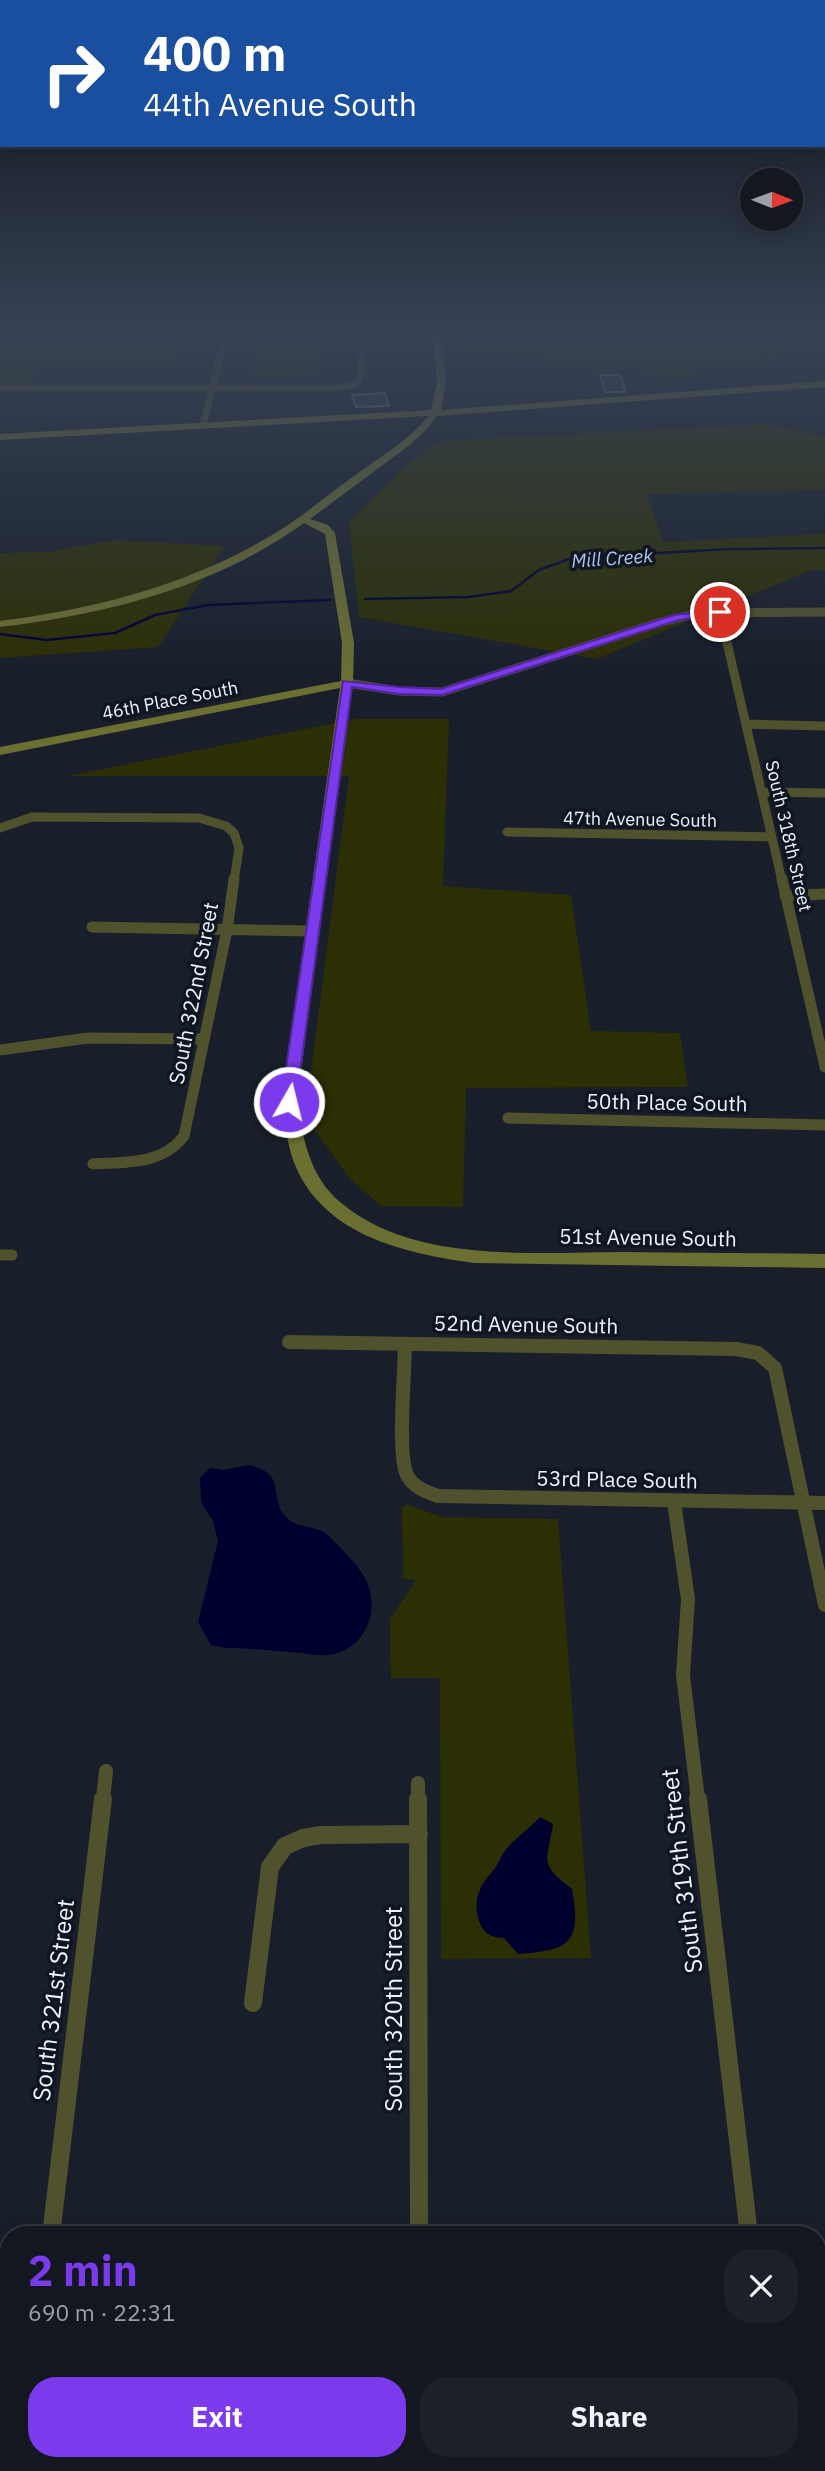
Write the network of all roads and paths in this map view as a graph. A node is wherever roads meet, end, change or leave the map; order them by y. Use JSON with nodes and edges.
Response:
{"nodes":[{"id":1,"x":398,"y":446,"type":"edge"},
{"id":2,"x":302,"y":519,"type":"junction"},
{"id":3,"x":720,"y":612,"type":"junction"},
{"id":4,"x":825,"y":612,"type":"edge"},
{"id":5,"x":0,"y":624,"type":"edge"},
{"id":6,"x":347,"y":683,"type":"junction"},
{"id":7,"x":746,"y":724,"type":"junction"},
{"id":8,"x":825,"y":726,"type":"edge"},
{"id":9,"x":0,"y":751,"type":"edge"},
{"id":10,"x":762,"y":792,"type":"junction"},
{"id":11,"x":825,"y":793,"type":"edge"},
{"id":12,"x":4,"y":826,"type":"edge"},
{"id":13,"x":507,"y":832,"type":"dead end"},
{"id":14,"x":772,"y":837,"type":"junction"},
{"id":15,"x":825,"y":894,"type":"edge"},
{"id":16,"x":785,"y":897,"type":"junction"},
{"id":17,"x":92,"y":927,"type":"dead end"},
{"id":18,"x":227,"y":930,"type":"junction"},
{"id":19,"x":312,"y":931,"type":"junction"},
{"id":20,"x":204,"y":1039,"type":"junction"},
{"id":21,"x":0,"y":1050,"type":"edge"},
{"id":22,"x":825,"y":1067,"type":"edge"},
{"id":23,"x":508,"y":1118,"type":"dead end"},
{"id":24,"x":825,"y":1125,"type":"edge"},
{"id":25,"x":93,"y":1164,"type":"dead end"},
{"id":26,"x":825,"y":1261,"type":"edge"},
{"id":27,"x":289,"y":1342,"type":"dead end"},
{"id":28,"x":405,"y":1344,"type":"junction"},
{"id":29,"x":674,"y":1502,"type":"junction"},
{"id":30,"x":803,"y":1503,"type":"junction"},
{"id":31,"x":825,"y":1503,"type":"edge"},
{"id":32,"x":825,"y":1605,"type":"edge"},
{"id":33,"x":106,"y":1771,"type":"dead end"},
{"id":34,"x":418,"y":1783,"type":"dead end"},
{"id":35,"x":419,"y":1834,"type":"junction"},
{"id":36,"x":253,"y":2003,"type":"dead end"},
{"id":37,"x":52,"y":2226,"type":"edge"},
{"id":38,"x":419,"y":2226,"type":"edge"},
{"id":39,"x":748,"y":2226,"type":"edge"}],
"edges":[{"from":1,"to":2,"type":"main road"},
{"from":2,"to":5,"type":"main road"},
{"from":2,"to":6,"type":"main road"},
{"from":3,"to":4,"type":"street"},
{"from":3,"to":6,"type":"street"},
{"from":3,"to":7,"type":"street","name":"South 318th Street"},
{"from":6,"to":9,"type":"main road","name":"46th Place South"},
{"from":6,"to":19,"type":"main road"},
{"from":7,"to":8,"type":"street"},
{"from":7,"to":10,"type":"street","name":"South 318th Street"},
{"from":10,"to":11,"type":"street"},
{"from":10,"to":14,"type":"street","name":"South 318th Street"},
{"from":12,"to":18,"type":"street","name":"South 322nd Street"},
{"from":13,"to":14,"type":"street","name":"47th Avenue South"},
{"from":14,"to":16,"type":"street","name":"South 318th Street"},
{"from":15,"to":16,"type":"street"},
{"from":16,"to":22,"type":"street","name":"South 318th Street"},
{"from":17,"to":18,"type":"street"},
{"from":18,"to":19,"type":"street"},
{"from":18,"to":20,"type":"street","name":"South 322nd Street"},
{"from":19,"to":26,"type":"main road","name":"51st Avenue South"},
{"from":20,"to":21,"type":"street"},
{"from":20,"to":25,"type":"street","name":"South 322nd Street"},
{"from":23,"to":24,"type":"street","name":"50th Place South"},
{"from":27,"to":28,"type":"street","name":"52nd Avenue South"},
{"from":28,"to":29,"type":"street","name":"53rd Place South"},
{"from":28,"to":30,"type":"street","name":"52nd Avenue South"},
{"from":29,"to":30,"type":"street","name":"53rd Place South"},
{"from":29,"to":39,"type":"street","name":"South 319th Street"},
{"from":30,"to":31,"type":"street","name":"53rd Place South"},
{"from":30,"to":32,"type":"street"},
{"from":33,"to":37,"type":"street","name":"South 321st Street"},
{"from":34,"to":35,"type":"street","name":"South 320th Street"},
{"from":35,"to":36,"type":"street"},
{"from":35,"to":38,"type":"street","name":"South 320th Street"}]}
